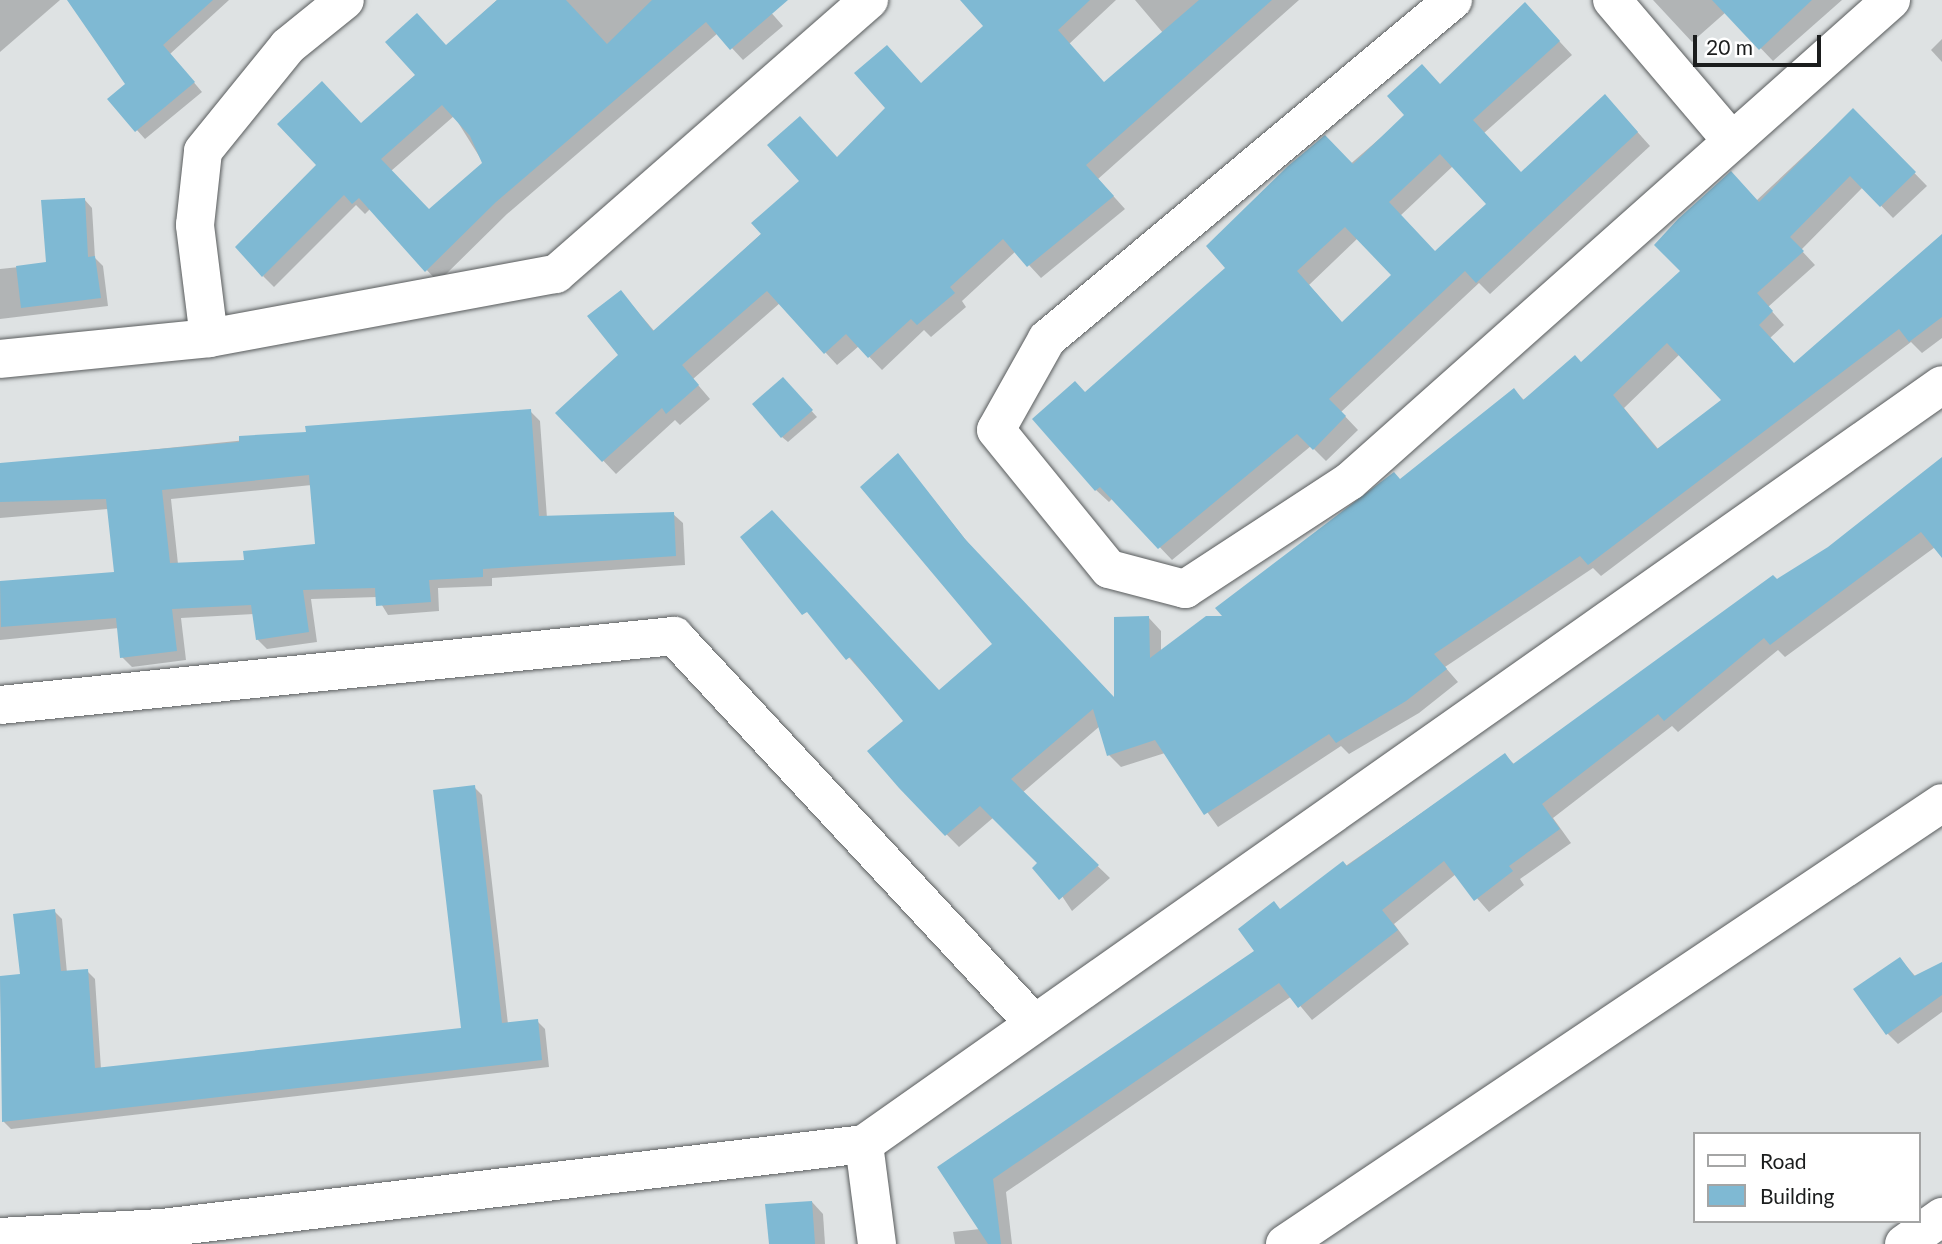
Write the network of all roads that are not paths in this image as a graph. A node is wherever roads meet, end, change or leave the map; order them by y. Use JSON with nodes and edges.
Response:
{"nodes":[{"id":1,"x":345,"y":0,"type":"edge"},
{"id":2,"x":869,"y":0,"type":"edge"},
{"id":3,"x":1453,"y":0,"type":"edge"},
{"id":4,"x":1612,"y":0,"type":"edge"},
{"id":5,"x":1891,"y":0,"type":"edge"},
{"id":6,"x":1732,"y":141,"type":"junction"},
{"id":7,"x":209,"y":338,"type":"junction"},
{"id":8,"x":0,"y":359,"type":"edge"},
{"id":9,"x":1942,"y":385,"type":"edge"},
{"id":10,"x":0,"y":705,"type":"edge"},
{"id":11,"x":1942,"y":803,"type":"edge"},
{"id":12,"x":1032,"y":1021,"type":"junction"},
{"id":13,"x":864,"y":1144,"type":"junction"},
{"id":14,"x":1942,"y":1217,"type":"edge"},
{"id":15,"x":0,"y":1237,"type":"edge"},
{"id":16,"x":877,"y":1244,"type":"edge"},
{"id":17,"x":1286,"y":1244,"type":"edge"},
{"id":18,"x":1904,"y":1244,"type":"edge"}],
"edges":[{"from":1,"to":7,"type":"street"},
{"from":2,"to":7,"type":"street"},
{"from":3,"to":6,"type":"street"},
{"from":4,"to":6,"type":"street"},
{"from":5,"to":6,"type":"street"},
{"from":7,"to":8,"type":"street"},
{"from":9,"to":12,"type":"street"},
{"from":10,"to":12,"type":"street"},
{"from":11,"to":17,"type":"street"},
{"from":12,"to":13,"type":"street"},
{"from":13,"to":15,"type":"street"},
{"from":13,"to":16,"type":"street"},
{"from":14,"to":18,"type":"street"}]}
